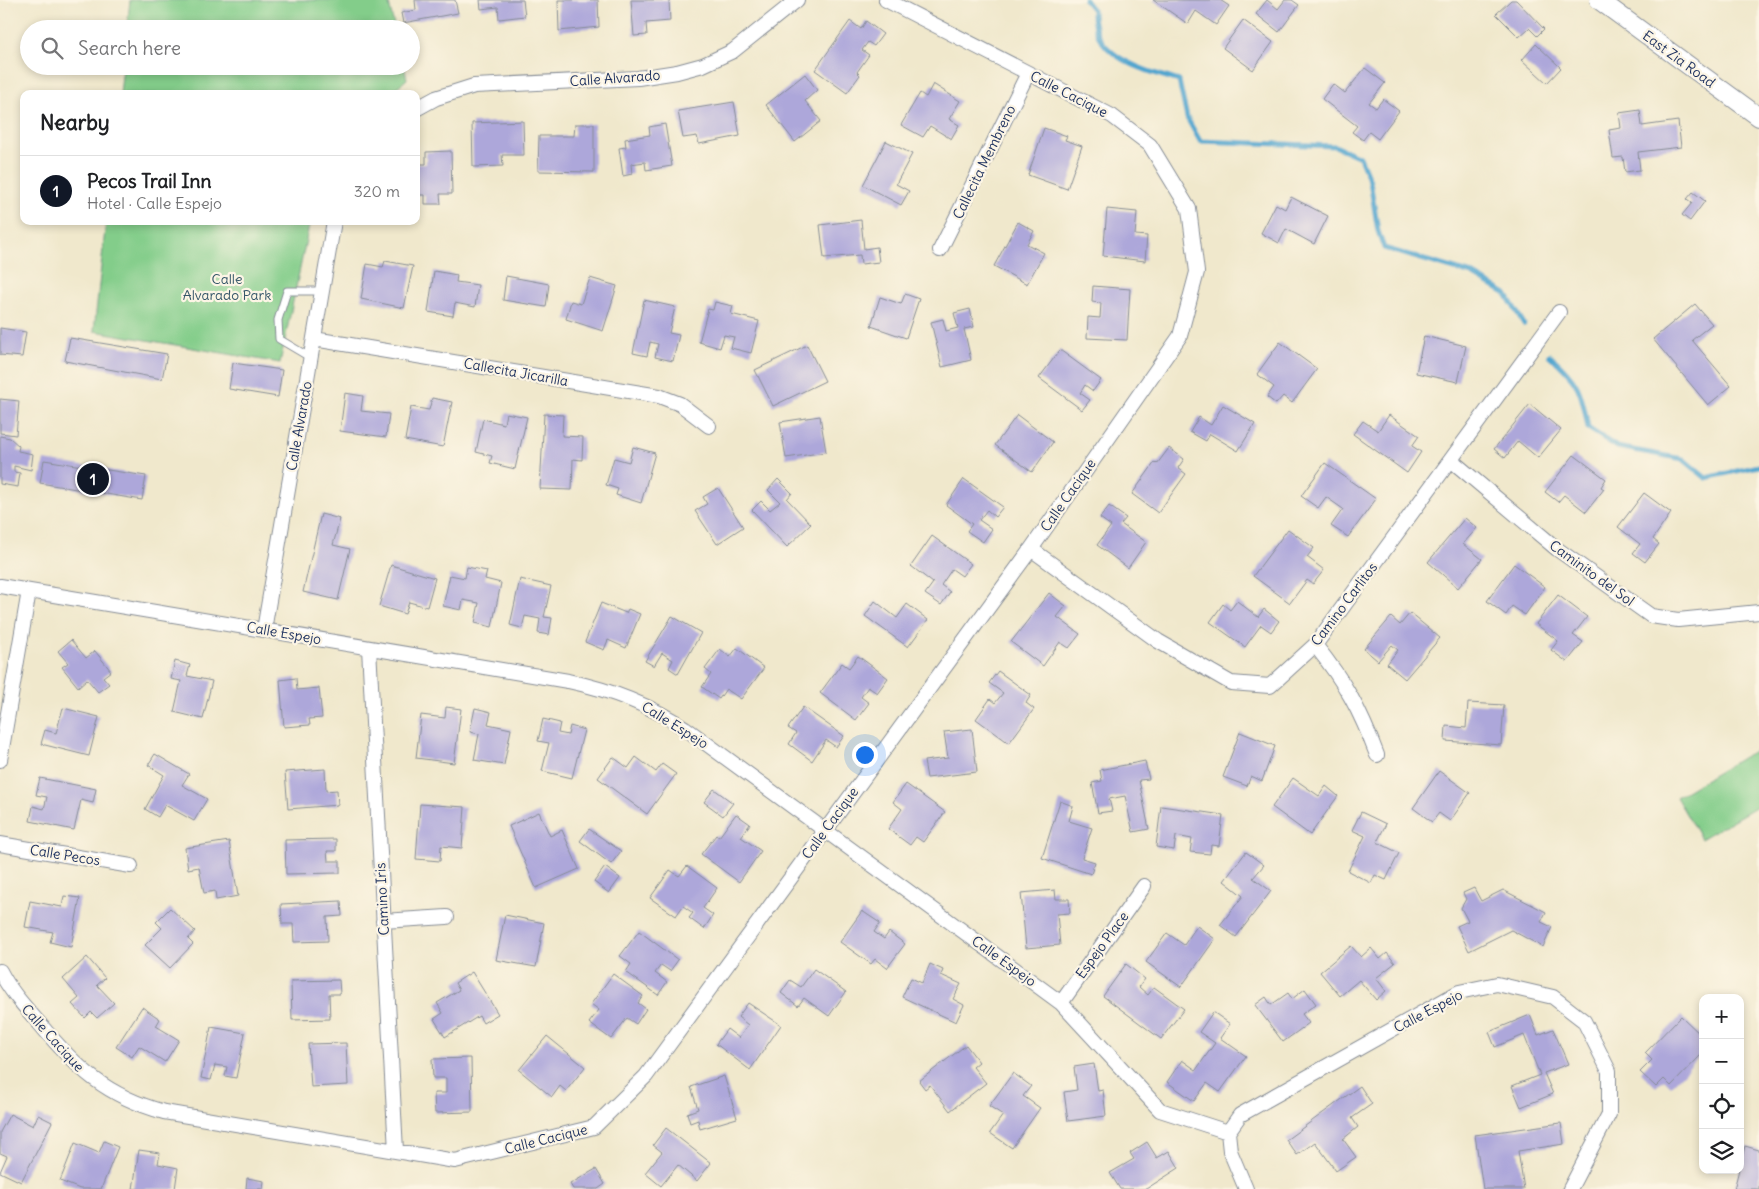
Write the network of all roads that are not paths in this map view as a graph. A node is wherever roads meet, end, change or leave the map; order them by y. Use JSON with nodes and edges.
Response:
{"nodes":[{"id":1,"x":797,"y":0,"type":"edge"},
{"id":2,"x":886,"y":0,"type":"edge"},
{"id":3,"x":1599,"y":0,"type":"edge"},
{"id":4,"x":1028,"y":73,"type":"junction"},
{"id":5,"x":420,"y":107,"type":"edge"},
{"id":6,"x":1759,"y":117,"type":"edge"},
{"id":7,"x":333,"y":225,"type":"edge"},
{"id":8,"x":940,"y":250,"type":"dead end"},
{"id":9,"x":322,"y":291,"type":"junction"},
{"id":10,"x":1559,"y":312,"type":"dead end"},
{"id":11,"x":314,"y":339,"type":"junction"},
{"id":12,"x":311,"y":358,"type":"junction"},
{"id":13,"x":709,"y":426,"type":"dead end"},
{"id":14,"x":1451,"y":460,"type":"junction"},
{"id":15,"x":1030,"y":548,"type":"junction"},
{"id":16,"x":0,"y":586,"type":"edge"},
{"id":17,"x":28,"y":591,"type":"junction"},
{"id":18,"x":1759,"y":612,"type":"edge"},
{"id":19,"x":264,"y":630,"type":"junction"},
{"id":20,"x":1315,"y":645,"type":"junction"},
{"id":21,"x":369,"y":648,"type":"junction"},
{"id":22,"x":1376,"y":755,"type":"dead end"},
{"id":23,"x":0,"y":760,"type":"edge"},
{"id":24,"x":824,"y":830,"type":"junction"},
{"id":25,"x":0,"y":844,"type":"edge"},
{"id":26,"x":131,"y":866,"type":"dead end"},
{"id":27,"x":1144,"y":886,"type":"dead end"},
{"id":28,"x":446,"y":917,"type":"dead end"},
{"id":29,"x":383,"y":921,"type":"junction"},
{"id":30,"x":0,"y":971,"type":"edge"},
{"id":31,"x":1061,"y":1003,"type":"junction"},
{"id":32,"x":1228,"y":1132,"type":"junction"},
{"id":33,"x":396,"y":1151,"type":"junction"},
{"id":34,"x":1246,"y":1189,"type":"edge"},
{"id":35,"x":1570,"y":1189,"type":"edge"}],
"edges":[{"from":1,"to":5,"type":"street","name":"Calle Alvarado"},
{"from":2,"to":4,"type":"street","name":"Calle Cacique"},
{"from":3,"to":6,"type":"street","name":"East Zia Road"},
{"from":4,"to":8,"type":"street","name":"Callecita Membreno"},
{"from":4,"to":15,"type":"street","name":"Calle Cacique"},
{"from":7,"to":9,"type":"street","name":"Calle Alvarado"},
{"from":9,"to":11,"type":"street","name":"Calle Alvarado"},
{"from":9,"to":12,"type":"lane"},
{"from":10,"to":14,"type":"street","name":"Camino Carlitos"},
{"from":11,"to":12,"type":"street","name":"Calle Alvarado"},
{"from":11,"to":13,"type":"street","name":"Callecita Jicarilla"},
{"from":12,"to":19,"type":"street","name":"Calle Alvarado"},
{"from":14,"to":18,"type":"street","name":"Caminito del Sol"},
{"from":14,"to":20,"type":"street","name":"Camino Carlitos"},
{"from":15,"to":20,"type":"street","name":"Camino Carlitos"},
{"from":15,"to":24,"type":"street","name":"Calle Cacique"},
{"from":16,"to":17,"type":"street","name":"Calle Espejo"},
{"from":17,"to":19,"type":"street","name":"Calle Espejo"},
{"from":17,"to":23,"type":"street"},
{"from":19,"to":21,"type":"street","name":"Calle Espejo"},
{"from":20,"to":22,"type":"street"},
{"from":21,"to":24,"type":"street","name":"Calle Espejo"},
{"from":21,"to":29,"type":"street","name":"Camino Iris"},
{"from":24,"to":31,"type":"street","name":"Calle Espejo"},
{"from":24,"to":33,"type":"street","name":"Calle Cacique"},
{"from":25,"to":26,"type":"street","name":"Calle Pecos"},
{"from":27,"to":31,"type":"street","name":"Espejo Place"},
{"from":28,"to":29,"type":"street"},
{"from":29,"to":33,"type":"street","name":"Camino Iris"},
{"from":30,"to":33,"type":"street","name":"Calle Cacique"},
{"from":31,"to":32,"type":"street","name":"Calle Espejo"},
{"from":32,"to":34,"type":"street"},
{"from":32,"to":35,"type":"street","name":"Calle Espejo"}]}
